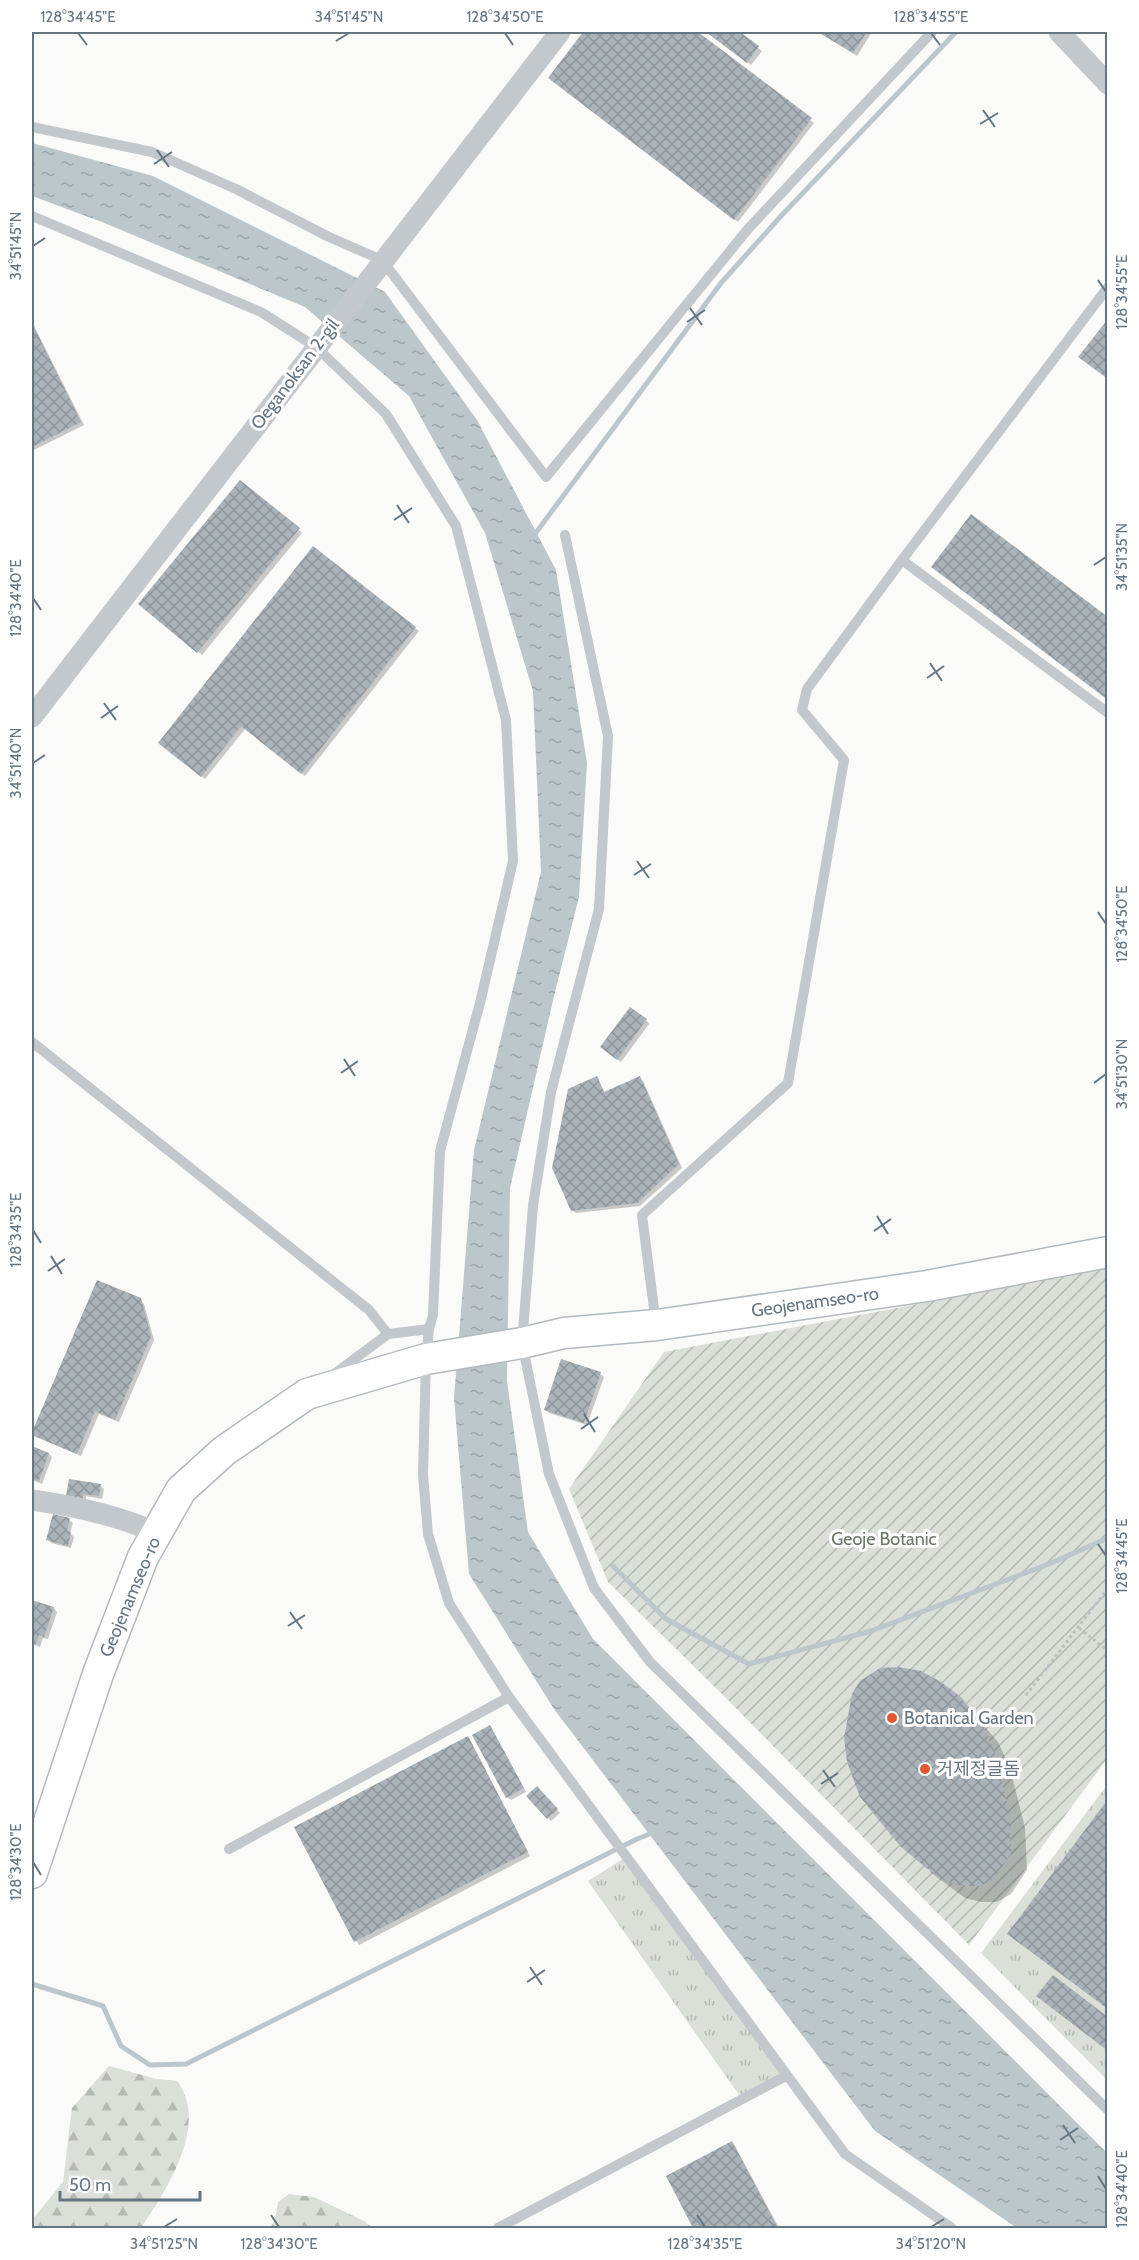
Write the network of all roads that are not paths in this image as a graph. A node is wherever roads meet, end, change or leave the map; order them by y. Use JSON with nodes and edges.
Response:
{"nodes":[{"id":1,"x":560,"y":32,"type":"edge"},
{"id":2,"x":932,"y":32,"type":"edge"},
{"id":3,"x":1059,"y":32,"type":"edge"},
{"id":4,"x":1107,"y":84,"type":"edge"},
{"id":5,"x":32,"y":127,"type":"edge"},
{"id":6,"x":32,"y":216,"type":"edge"},
{"id":7,"x":382,"y":260,"type":"junction"},
{"id":8,"x":1107,"y":287,"type":"edge"},
{"id":9,"x":315,"y":348,"type":"junction"},
{"id":10,"x":565,"y":535,"type":"dead end"},
{"id":11,"x":903,"y":560,"type":"junction"},
{"id":12,"x":1107,"y":713,"type":"edge"},
{"id":13,"x":32,"y":717,"type":"edge"},
{"id":14,"x":32,"y":1042,"type":"edge"},
{"id":15,"x":1107,"y":1252,"type":"edge"},
{"id":16,"x":657,"y":1325,"type":"junction"},
{"id":17,"x":429,"y":1329,"type":"junction"},
{"id":18,"x":388,"y":1334,"type":"junction"},
{"id":19,"x":522,"y":1343,"type":"junction"},
{"id":20,"x":426,"y":1359,"type":"junction"},
{"id":21,"x":307,"y":1394,"type":"junction"},
{"id":22,"x":32,"y":1500,"type":"edge"},
{"id":23,"x":157,"y":1533,"type":"junction"},
{"id":24,"x":509,"y":1697,"type":"junction"},
{"id":25,"x":229,"y":1850,"type":"dead end"},
{"id":26,"x":32,"y":1873,"type":"edge"},
{"id":27,"x":786,"y":2076,"type":"junction"},
{"id":28,"x":1107,"y":2110,"type":"edge"},
{"id":29,"x":498,"y":2229,"type":"edge"},
{"id":30,"x":952,"y":2229,"type":"edge"}],
"edges":[{"from":1,"to":7,"type":"street","name":"Oeganoksan 2-gil"},
{"from":2,"to":7,"type":"lane"},
{"from":3,"to":4,"type":"street"},
{"from":5,"to":7,"type":"lane"},
{"from":6,"to":9,"type":"lane"},
{"from":7,"to":9,"type":"street","name":"Oeganoksan 2-gil"},
{"from":8,"to":11,"type":"lane"},
{"from":9,"to":13,"type":"street","name":"Oeganoksan 2-gil"},
{"from":9,"to":17,"type":"lane"},
{"from":10,"to":19,"type":"lane"},
{"from":11,"to":12,"type":"lane"},
{"from":11,"to":16,"type":"lane"},
{"from":14,"to":18,"type":"lane"},
{"from":15,"to":16,"type":"main road","name":"Geojenamseo-ro"},
{"from":16,"to":19,"type":"main road","name":"Geojenamseo-ro"},
{"from":17,"to":18,"type":"lane"},
{"from":17,"to":20,"type":"lane"},
{"from":18,"to":21,"type":"lane"},
{"from":19,"to":20,"type":"main road","name":"Geojenamseo-ro"},
{"from":19,"to":28,"type":"lane"},
{"from":20,"to":21,"type":"main road","name":"Geojenamseo-ro"},
{"from":20,"to":24,"type":"lane"},
{"from":21,"to":23,"type":"main road","name":"Geojenamseo-ro"},
{"from":22,"to":23,"type":"street"},
{"from":23,"to":26,"type":"main road","name":"Geojenamseo-ro"},
{"from":24,"to":25,"type":"lane"},
{"from":24,"to":27,"type":"lane"},
{"from":27,"to":29,"type":"lane"},
{"from":27,"to":30,"type":"lane"}]}
